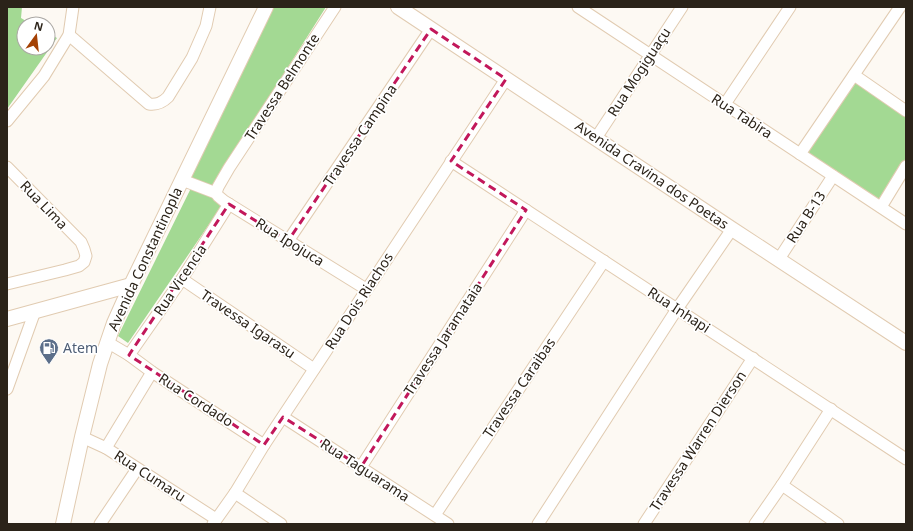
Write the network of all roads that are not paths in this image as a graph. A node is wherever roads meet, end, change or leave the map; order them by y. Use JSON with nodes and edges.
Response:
{"nodes":[{"id":1,"x":73,"y":7,"type":"edge"},
{"id":2,"x":210,"y":7,"type":"edge"},
{"id":3,"x":266,"y":7,"type":"edge"},
{"id":4,"x":335,"y":7,"type":"edge"},
{"id":5,"x":398,"y":7,"type":"edge"},
{"id":6,"x":578,"y":7,"type":"edge"},
{"id":7,"x":682,"y":7,"type":"edge"},
{"id":8,"x":790,"y":7,"type":"edge"},
{"id":9,"x":900,"y":7,"type":"edge"},
{"id":10,"x":432,"y":30,"type":"junction"},
{"id":11,"x":70,"y":35,"type":"junction"},
{"id":12,"x":650,"y":55,"type":"junction"},
{"id":13,"x":854,"y":75,"type":"junction"},
{"id":14,"x":506,"y":79,"type":"junction"},
{"id":15,"x":725,"y":104,"type":"junction"},
{"id":16,"x":906,"y":111,"type":"edge"},
{"id":17,"x":7,"y":120,"type":"edge"},
{"id":18,"x":596,"y":138,"type":"junction"},
{"id":19,"x":800,"y":154,"type":"junction"},
{"id":20,"x":451,"y":161,"type":"junction"},
{"id":21,"x":906,"y":166,"type":"edge"},
{"id":22,"x":7,"y":167,"type":"edge"},
{"id":23,"x":833,"y":176,"type":"junction"},
{"id":24,"x":182,"y":180,"type":"junction"},
{"id":25,"x":216,"y":193,"type":"junction"},
{"id":26,"x":229,"y":204,"type":"junction"},
{"id":27,"x":881,"y":207,"type":"junction"},
{"id":28,"x":526,"y":210,"type":"junction"},
{"id":29,"x":906,"y":224,"type":"edge"},
{"id":30,"x":732,"y":229,"type":"junction"},
{"id":31,"x":288,"y":240,"type":"junction"},
{"id":32,"x":779,"y":259,"type":"junction"},
{"id":33,"x":604,"y":261,"type":"junction"},
{"id":34,"x":182,"y":278,"type":"junction"},
{"id":35,"x":7,"y":284,"type":"edge"},
{"id":36,"x":131,"y":285,"type":"junction"},
{"id":37,"x":366,"y":289,"type":"junction"},
{"id":38,"x":677,"y":309,"type":"junction"},
{"id":39,"x":35,"y":311,"type":"junction"},
{"id":40,"x":7,"y":319,"type":"edge"},
{"id":41,"x":107,"y":342,"type":"junction"},
{"id":42,"x":906,"y":343,"type":"edge"},
{"id":43,"x":128,"y":355,"type":"junction"},
{"id":44,"x":752,"y":358,"type":"junction"},
{"id":45,"x":314,"y":369,"type":"junction"},
{"id":46,"x":152,"y":372,"type":"junction"},
{"id":47,"x":7,"y":389,"type":"edge"},
{"id":48,"x":831,"y":409,"type":"junction"},
{"id":49,"x":283,"y":417,"type":"junction"},
{"id":50,"x":82,"y":437,"type":"junction"},
{"id":51,"x":264,"y":445,"type":"junction"},
{"id":52,"x":106,"y":448,"type":"junction"},
{"id":53,"x":906,"y":459,"type":"edge"},
{"id":54,"x":361,"y":467,"type":"junction"},
{"id":55,"x":137,"y":469,"type":"junction"},
{"id":56,"x":782,"y":485,"type":"junction"},
{"id":57,"x":234,"y":493,"type":"junction"},
{"id":58,"x":435,"y":515,"type":"junction"},
{"id":59,"x":215,"y":521,"type":"edge"},
{"id":60,"x":63,"y":524,"type":"edge"},
{"id":61,"x":100,"y":524,"type":"edge"},
{"id":62,"x":281,"y":524,"type":"edge"},
{"id":63,"x":448,"y":524,"type":"edge"},
{"id":64,"x":538,"y":524,"type":"edge"},
{"id":65,"x":644,"y":524,"type":"edge"},
{"id":66,"x":755,"y":524,"type":"edge"},
{"id":67,"x":838,"y":524,"type":"edge"}],
"edges":[{"from":1,"to":11,"type":"street"},
{"from":2,"to":11,"type":"street"},
{"from":3,"to":24,"type":"street","name":"Avenida Constantinopla"},
{"from":4,"to":25,"type":"street","name":"Travessa Belmonte"},
{"from":5,"to":10,"type":"street","name":"Avenida Cravina dos Poetas"},
{"from":6,"to":12,"type":"street","name":"Rua Tabira"},
{"from":7,"to":12,"type":"street","name":"Rua Mogiguaçu"},
{"from":8,"to":15,"type":"street"},
{"from":9,"to":13,"type":"street"},
{"from":10,"to":14,"type":"street","name":"Avenida Cravina dos Poetas"},
{"from":10,"to":31,"type":"street","name":"Travessa Campina"},
{"from":11,"to":17,"type":"street"},
{"from":12,"to":15,"type":"street","name":"Rua Tabira"},
{"from":12,"to":18,"type":"street","name":"Rua Mogiguaçu"},
{"from":13,"to":16,"type":"street"},
{"from":13,"to":19,"type":"street"},
{"from":14,"to":18,"type":"street","name":"Avenida Cravina dos Poetas"},
{"from":14,"to":20,"type":"street","name":"Rua Dois Riachos"},
{"from":15,"to":19,"type":"street","name":"Rua Tabira"},
{"from":18,"to":30,"type":"street","name":"Avenida Cravina dos Poetas"},
{"from":19,"to":23,"type":"street","name":"Rua Tabira"},
{"from":20,"to":28,"type":"street","name":"Rua Inhapi"},
{"from":20,"to":37,"type":"street","name":"Rua Dois Riachos"},
{"from":21,"to":27,"type":"street"},
{"from":22,"to":35,"type":"street","name":"Rua Lima"},
{"from":23,"to":27,"type":"street","name":"Rua Tabira"},
{"from":23,"to":32,"type":"street","name":"Rua B-13"},
{"from":24,"to":25,"type":"street","name":"Rua Ipojuca"},
{"from":24,"to":36,"type":"street","name":"Avenida Constantinopla"},
{"from":25,"to":26,"type":"street","name":"Rua Ipojuca"},
{"from":26,"to":31,"type":"street","name":"Rua Ipojuca"},
{"from":26,"to":34,"type":"street","name":"Rua Vicencia"},
{"from":27,"to":29,"type":"street","name":"Rua Tabira"},
{"from":28,"to":33,"type":"street","name":"Rua Inhapi"},
{"from":28,"to":54,"type":"street","name":"Travessa Jaramataia"},
{"from":30,"to":32,"type":"street","name":"Avenida Cravina dos Poetas"},
{"from":30,"to":38,"type":"street"},
{"from":31,"to":37,"type":"street","name":"Rua Ipojuca"},
{"from":32,"to":42,"type":"street","name":"Avenida Cravina dos Poetas"},
{"from":33,"to":38,"type":"street","name":"Rua Inhapi"},
{"from":33,"to":58,"type":"street","name":"Travessa Caraibas"},
{"from":34,"to":43,"type":"street","name":"Rua Vicencia"},
{"from":34,"to":45,"type":"street","name":"Travessa Igarasu"},
{"from":36,"to":39,"type":"street"},
{"from":36,"to":41,"type":"street","name":"Avenida Constantinopla"},
{"from":37,"to":45,"type":"street","name":"Rua Dois Riachos"},
{"from":38,"to":44,"type":"street","name":"Rua Inhapi"},
{"from":38,"to":64,"type":"street"},
{"from":39,"to":40,"type":"street"},
{"from":39,"to":47,"type":"street"},
{"from":41,"to":43,"type":"street","name":"Rua Cordado"},
{"from":41,"to":50,"type":"street","name":"Avenida Constantinopla"},
{"from":43,"to":46,"type":"street","name":"Rua Cordado"},
{"from":44,"to":48,"type":"street","name":"Rua Inhapi"},
{"from":44,"to":65,"type":"street","name":"Travessa Warren Dierson"},
{"from":45,"to":49,"type":"street","name":"Rua Dois Riachos"},
{"from":46,"to":51,"type":"street","name":"Rua Cordado"},
{"from":46,"to":52,"type":"street"},
{"from":48,"to":53,"type":"street","name":"Rua Inhapi"},
{"from":48,"to":56,"type":"street"},
{"from":49,"to":51,"type":"street","name":"Rua Dois Riachos"},
{"from":49,"to":54,"type":"street","name":"Rua Taguarama"},
{"from":50,"to":52,"type":"street","name":"Rua Cumaru"},
{"from":50,"to":60,"type":"street","name":"Avenida Constantinopla"},
{"from":51,"to":57,"type":"street","name":"Rua Dois Riachos"},
{"from":52,"to":55,"type":"street","name":"Rua Cumaru"},
{"from":54,"to":58,"type":"street","name":"Rua Taguarama"},
{"from":55,"to":59,"type":"street","name":"Rua Cumaru"},
{"from":55,"to":61,"type":"street"},
{"from":56,"to":66,"type":"street"},
{"from":56,"to":67,"type":"street"},
{"from":57,"to":59,"type":"street","name":"Rua Dois Riachos"},
{"from":57,"to":62,"type":"street"},
{"from":58,"to":63,"type":"street","name":"Rua Taguarama"}]}
